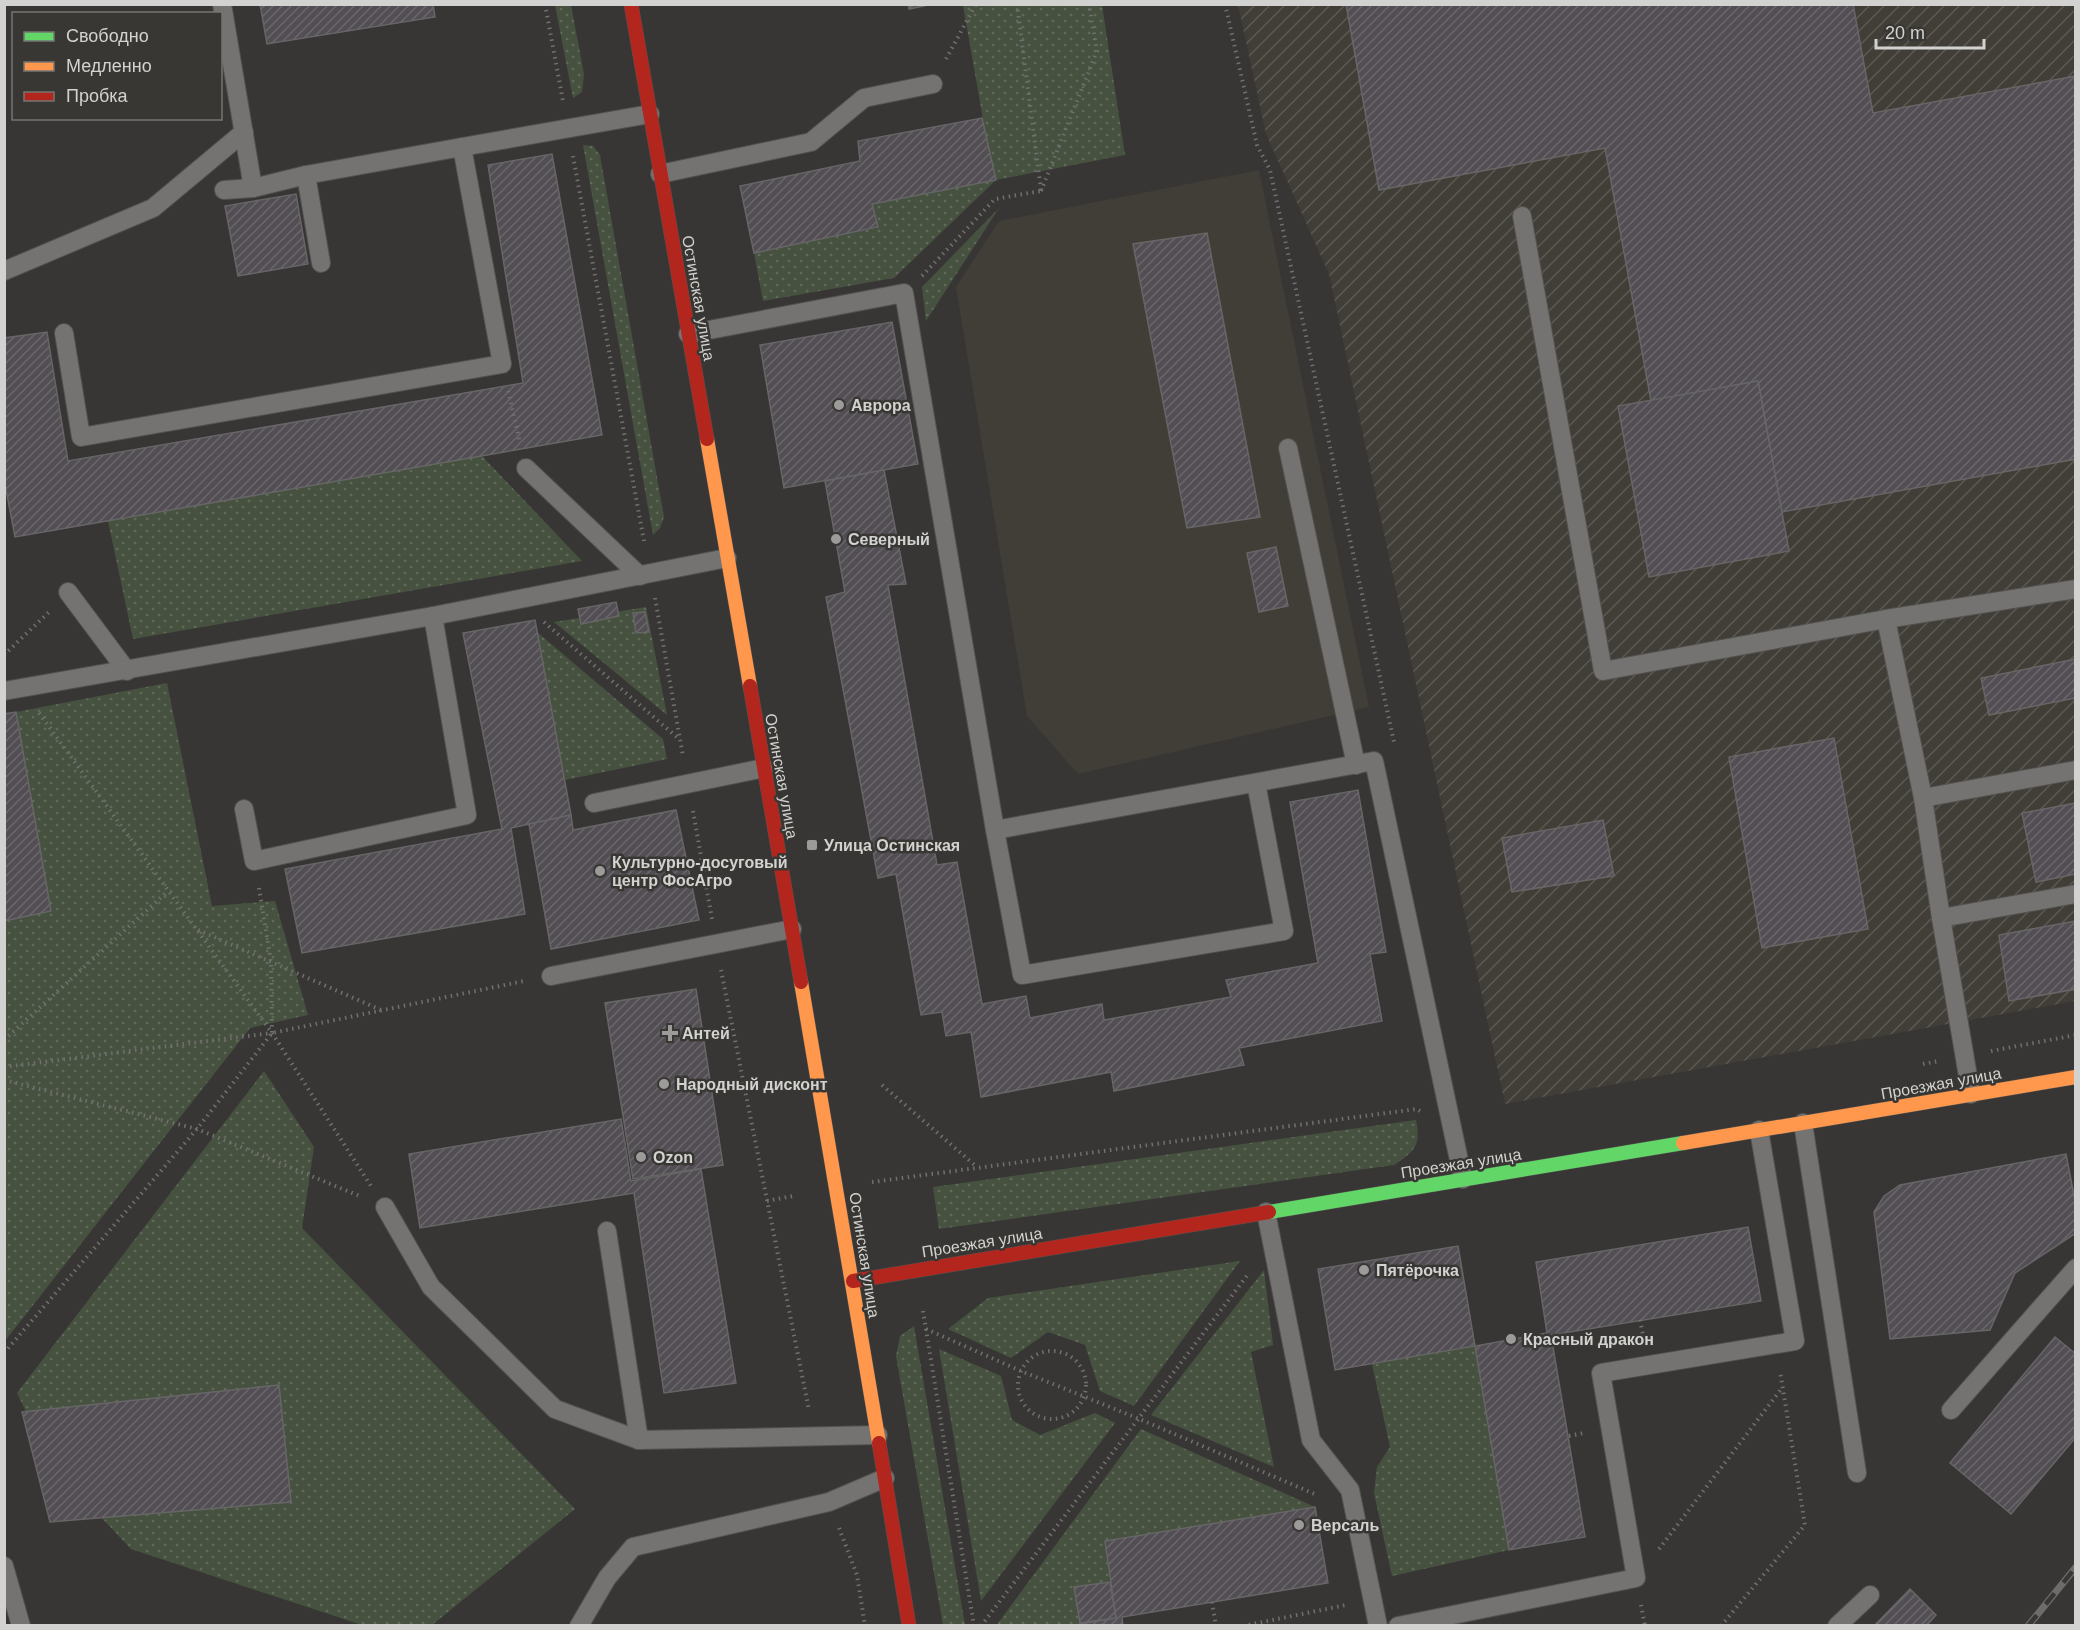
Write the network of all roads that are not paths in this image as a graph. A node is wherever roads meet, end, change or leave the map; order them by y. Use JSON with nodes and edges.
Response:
{"nodes":[{"id":1,"x":222,"y":4,"type":"edge"},
{"id":2,"x":631,"y":4,"type":"edge"},
{"id":3,"x":933,"y":84,"type":"road end"},
{"id":4,"x":650,"y":114,"type":"junction"},
{"id":5,"x":244,"y":132,"type":"junction"},
{"id":6,"x":462,"y":147,"type":"junction"},
{"id":7,"x":660,"y":174,"type":"junction"},
{"id":8,"x":306,"y":175,"type":"junction"},
{"id":9,"x":253,"y":188,"type":"junction"},
{"id":10,"x":224,"y":190,"type":"dead end"},
{"id":11,"x":1522,"y":216,"type":"dead end"},
{"id":12,"x":321,"y":263,"type":"dead end"},
{"id":13,"x":4,"y":271,"type":"edge"},
{"id":14,"x":64,"y":333,"type":"dead end"},
{"id":15,"x":688,"y":334,"type":"junction"},
{"id":16,"x":1288,"y":448,"type":"dead end"},
{"id":17,"x":526,"y":468,"type":"road end"},
{"id":18,"x":727,"y":558,"type":"junction"},
{"id":19,"x":645,"y":575,"type":"junction"},
{"id":20,"x":2076,"y":589,"type":"edge"},
{"id":21,"x":68,"y":592,"type":"road end"},
{"id":22,"x":433,"y":616,"type":"junction"},
{"id":23,"x":1886,"y":620,"type":"junction"},
{"id":24,"x":127,"y":671,"type":"junction"},
{"id":25,"x":13,"y":690,"type":"edge"},
{"id":26,"x":1356,"y":765,"type":"junction"},
{"id":27,"x":764,"y":768,"type":"junction"},
{"id":28,"x":2076,"y":770,"type":"edge"},
{"id":29,"x":1256,"y":783,"type":"junction"},
{"id":30,"x":1923,"y":798,"type":"junction"},
{"id":31,"x":594,"y":803,"type":"dead end"},
{"id":32,"x":244,"y":809,"type":"dead end"},
{"id":33,"x":995,"y":830,"type":"junction"},
{"id":34,"x":2076,"y":894,"type":"edge"},
{"id":35,"x":1941,"y":918,"type":"junction"},
{"id":36,"x":792,"y":929,"type":"junction"},
{"id":37,"x":551,"y":976,"type":"road end"},
{"id":38,"x":2076,"y":1077,"type":"edge"},
{"id":39,"x":1971,"y":1094,"type":"junction"},
{"id":40,"x":1803,"y":1122,"type":"junction"},
{"id":41,"x":1759,"y":1130,"type":"junction"},
{"id":42,"x":1463,"y":1179,"type":"junction"},
{"id":43,"x":386,"y":1207,"type":"road end"},
{"id":44,"x":1266,"y":1212,"type":"junction"},
{"id":45,"x":607,"y":1231,"type":"dead end"},
{"id":46,"x":2076,"y":1268,"type":"edge"},
{"id":47,"x":853,"y":1281,"type":"junction"},
{"id":48,"x":1951,"y":1410,"type":"dead end"},
{"id":49,"x":878,"y":1435,"type":"junction"},
{"id":50,"x":639,"y":1440,"type":"junction"},
{"id":51,"x":1857,"y":1473,"type":"dead end"},
{"id":52,"x":885,"y":1478,"type":"junction"},
{"id":53,"x":4,"y":1566,"type":"edge"},
{"id":54,"x":1870,"y":1595,"type":"dead end"},
{"id":55,"x":21,"y":1626,"type":"edge"},
{"id":56,"x":579,"y":1626,"type":"edge"},
{"id":57,"x":909,"y":1626,"type":"edge"},
{"id":58,"x":1378,"y":1626,"type":"edge"},
{"id":59,"x":1398,"y":1626,"type":"edge"},
{"id":60,"x":1837,"y":1626,"type":"edge"}],
"edges":[{"from":1,"to":5,"type":"lane"},
{"from":2,"to":4,"type":"street","name":"Остинская улица"},
{"from":3,"to":7,"type":"lane"},
{"from":4,"to":6,"type":"lane"},
{"from":4,"to":7,"type":"street","name":"Остинская улица"},
{"from":5,"to":9,"type":"lane"},
{"from":5,"to":13,"type":"lane"},
{"from":6,"to":8,"type":"lane"},
{"from":6,"to":14,"type":"lane"},
{"from":7,"to":15,"type":"street","name":"Остинская улица"},
{"from":8,"to":9,"type":"lane"},
{"from":8,"to":12,"type":"lane"},
{"from":9,"to":10,"type":"lane"},
{"from":11,"to":23,"type":"lane"},
{"from":15,"to":18,"type":"street","name":"Остинская улица"},
{"from":15,"to":33,"type":"lane"},
{"from":16,"to":26,"type":"lane"},
{"from":17,"to":19,"type":"lane"},
{"from":18,"to":19,"type":"lane"},
{"from":18,"to":27,"type":"street","name":"Остинская улица"},
{"from":19,"to":22,"type":"lane"},
{"from":20,"to":23,"type":"lane"},
{"from":21,"to":24,"type":"lane"},
{"from":22,"to":24,"type":"lane"},
{"from":22,"to":32,"type":"lane"},
{"from":23,"to":30,"type":"lane"},
{"from":24,"to":25,"type":"lane"},
{"from":26,"to":29,"type":"lane"},
{"from":26,"to":42,"type":"lane"},
{"from":27,"to":31,"type":"lane"},
{"from":27,"to":36,"type":"street","name":"Остинская улица"},
{"from":28,"to":30,"type":"lane"},
{"from":29,"to":33,"type":"lane"},
{"from":29,"to":33,"type":"lane"},
{"from":30,"to":35,"type":"lane"},
{"from":34,"to":35,"type":"lane"},
{"from":35,"to":39,"type":"lane"},
{"from":36,"to":37,"type":"lane"},
{"from":36,"to":47,"type":"street","name":"Остинская улица"},
{"from":38,"to":39,"type":"street","name":"Проезжая улица"},
{"from":39,"to":40,"type":"street","name":"Проезжая улица"},
{"from":40,"to":41,"type":"street","name":"Проезжая улица"},
{"from":40,"to":51,"type":"lane"},
{"from":41,"to":42,"type":"street","name":"Проезжая улица"},
{"from":41,"to":59,"type":"lane"},
{"from":42,"to":44,"type":"street","name":"Проезжая улица"},
{"from":43,"to":50,"type":"lane"},
{"from":44,"to":47,"type":"street","name":"Проезжая улица"},
{"from":44,"to":58,"type":"lane"},
{"from":45,"to":50,"type":"lane"},
{"from":46,"to":48,"type":"lane"},
{"from":47,"to":49,"type":"street","name":"Остинская улица"},
{"from":49,"to":50,"type":"lane"},
{"from":49,"to":52,"type":"street","name":"Остинская улица"},
{"from":52,"to":56,"type":"lane"},
{"from":52,"to":57,"type":"street","name":"Остинская улица"},
{"from":53,"to":55,"type":"lane"},
{"from":54,"to":60,"type":"lane"}]}
